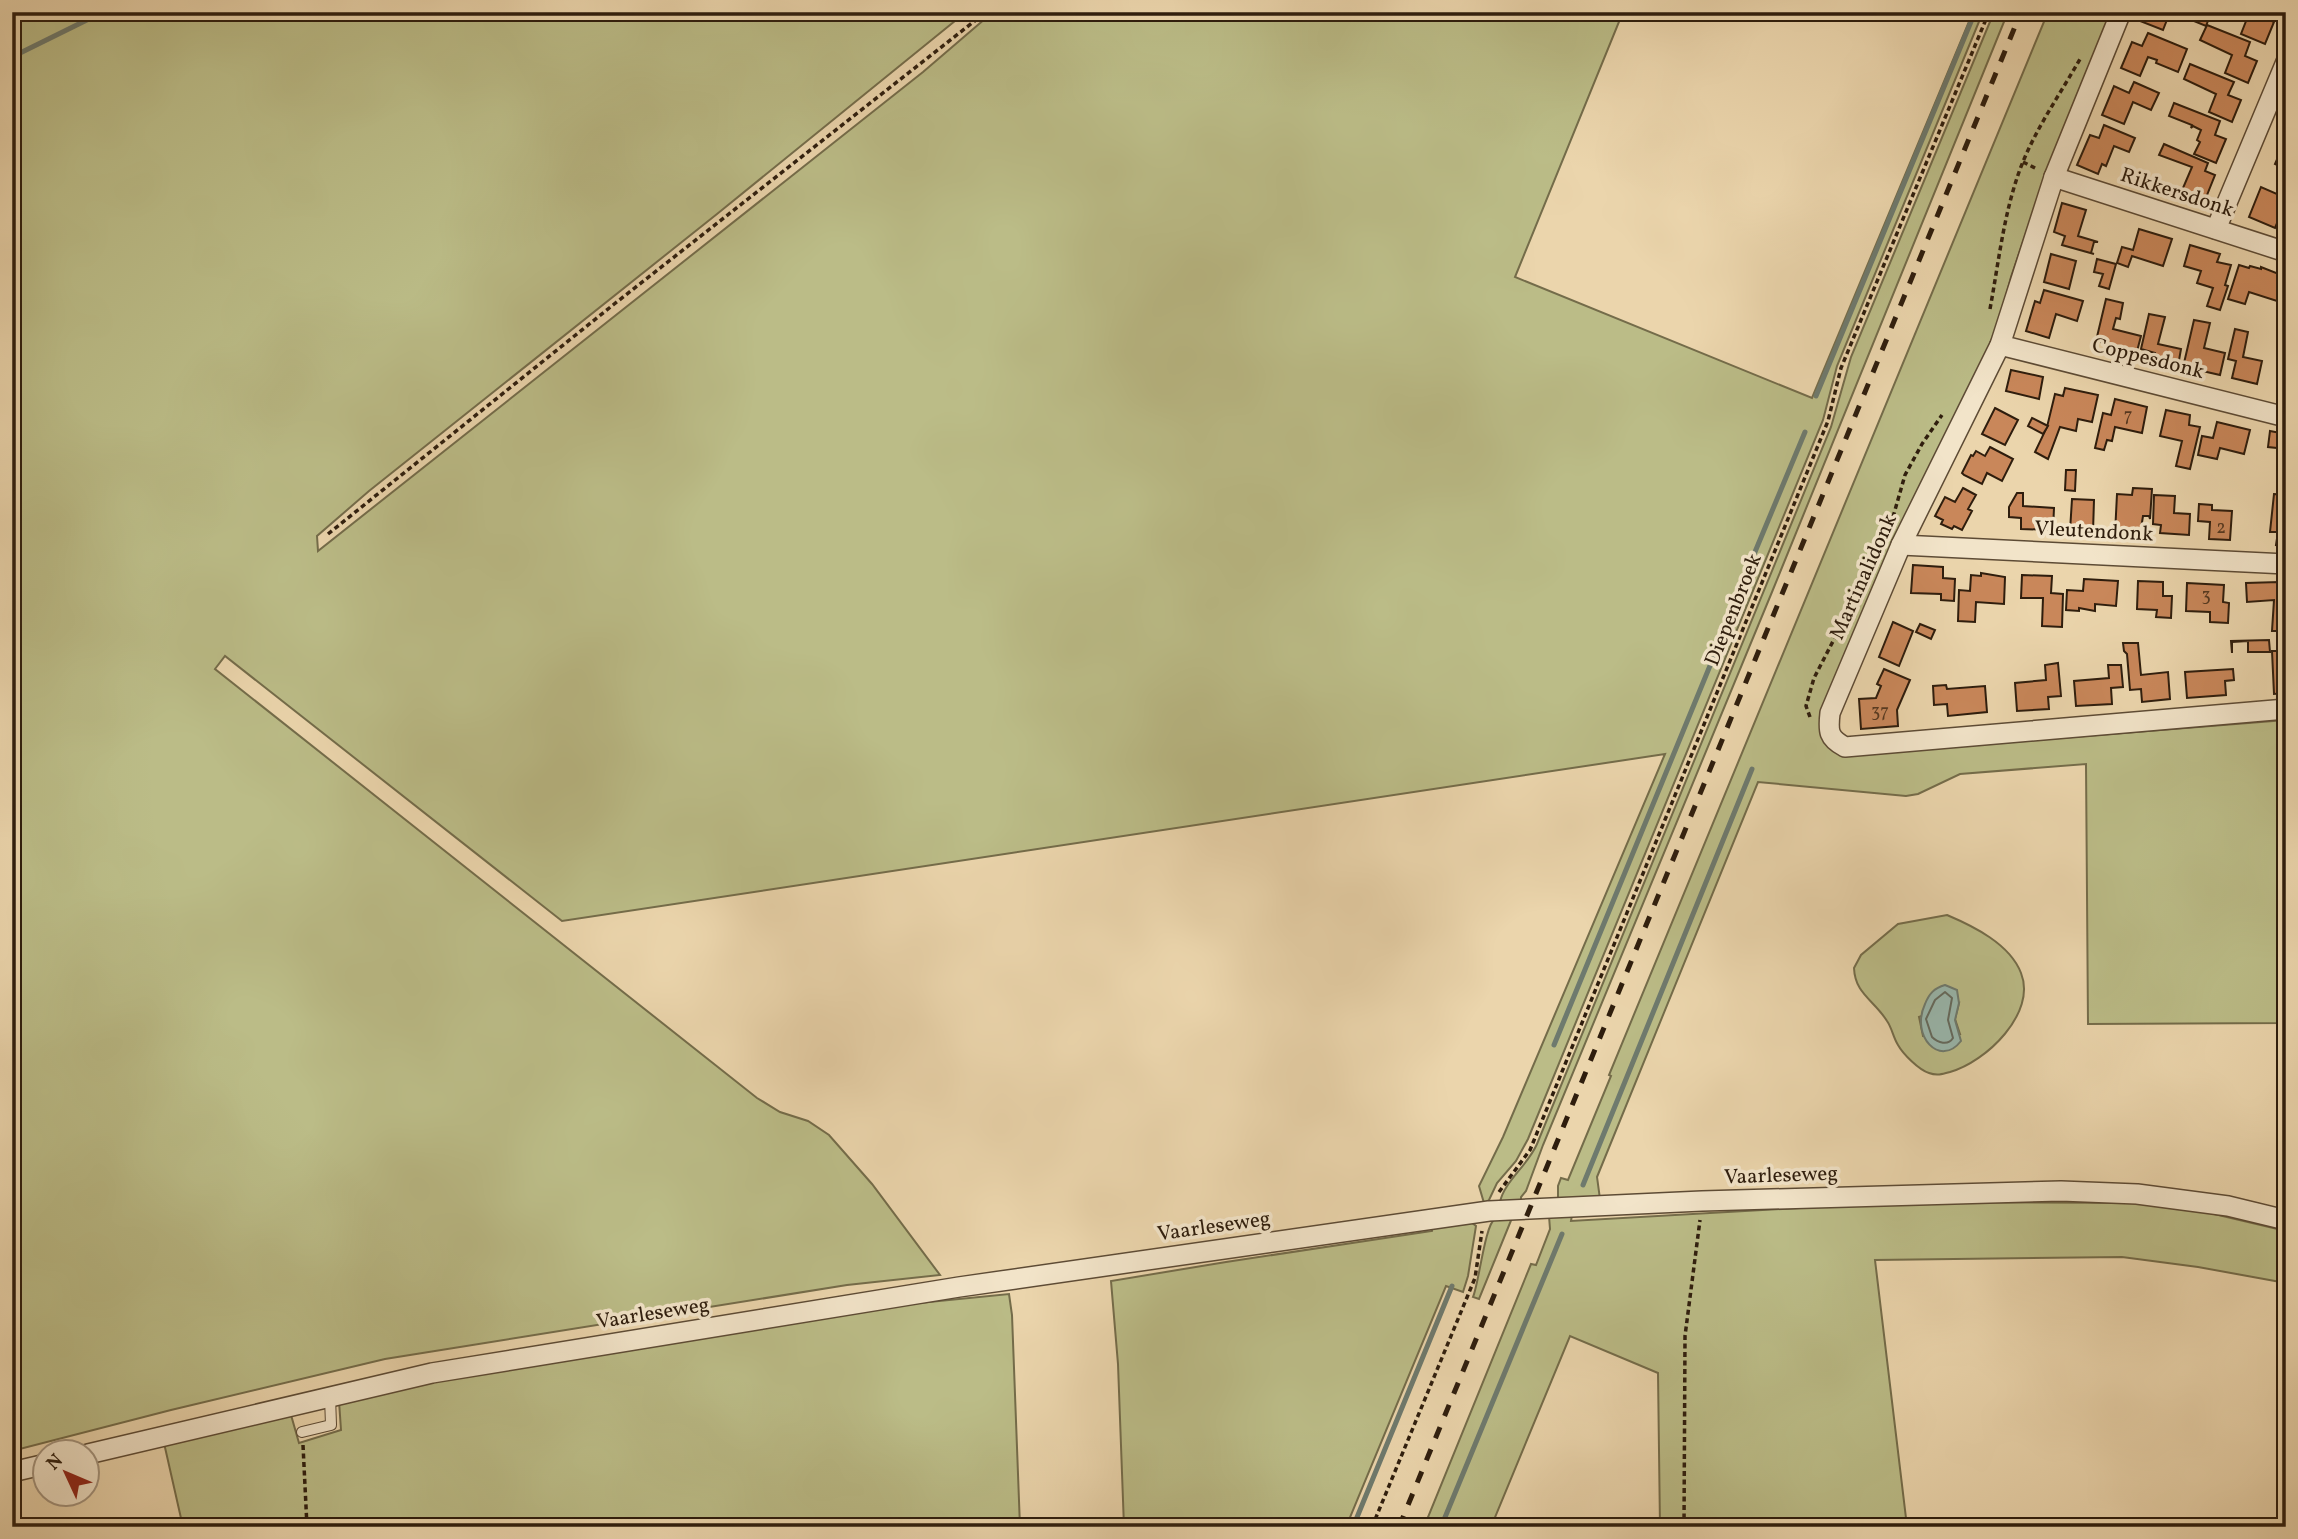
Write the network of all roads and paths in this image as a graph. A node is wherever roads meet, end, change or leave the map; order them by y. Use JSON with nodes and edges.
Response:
{"nodes":[{"id":1,"x":986,"y":12,"type":"edge"},
{"id":2,"x":1989,"y":12,"type":"edge"},
{"id":3,"x":2121,"y":12,"type":"edge"},
{"id":4,"x":2082,"y":54,"type":"dead end"},
{"id":5,"x":2286,"y":62,"type":"edge"},
{"id":6,"x":2054,"y":177,"type":"junction"},
{"id":7,"x":2216,"y":229,"type":"junction"},
{"id":8,"x":2286,"y":252,"type":"edge"},
{"id":9,"x":1990,"y":312,"type":"dead end"},
{"id":10,"x":2000,"y":345,"type":"junction"},
{"id":11,"x":1947,"y":406,"type":"dead end"},
{"id":12,"x":2286,"y":417,"type":"edge"},
{"id":13,"x":1892,"y":519,"type":"dead end"},
{"id":14,"x":328,"y":534,"type":"dead end"},
{"id":15,"x":1901,"y":545,"type":"junction"},
{"id":16,"x":2286,"y":564,"type":"edge"},
{"id":17,"x":1862,"y":584,"type":"dead end"},
{"id":18,"x":2286,"y":709,"type":"edge"},
{"id":19,"x":1828,"y":729,"type":"junction"},
{"id":20,"x":1702,"y":1201,"type":"junction"},
{"id":21,"x":1489,"y":1211,"type":"junction"},
{"id":22,"x":2286,"y":1220,"type":"edge"},
{"id":23,"x":330,"y":1397,"type":"junction"},
{"id":24,"x":302,"y":1432,"type":"joint"},
{"id":25,"x":102,"y":1450,"type":"edge"},
{"id":26,"x":32,"y":1467,"type":"edge"},
{"id":27,"x":12,"y":1472,"type":"edge"},
{"id":28,"x":307,"y":1527,"type":"edge"},
{"id":29,"x":1372,"y":1527,"type":"edge"},
{"id":30,"x":1684,"y":1527,"type":"edge"}],
"edges":[{"from":1,"to":14,"type":"path"},
{"from":2,"to":21,"type":"path","name":"Diepenbroek"},
{"from":3,"to":6,"type":"street","name":"Martinalidonk"},
{"from":4,"to":9,"type":"path"},
{"from":5,"to":7,"type":"street"},
{"from":6,"to":7,"type":"street","name":"Rikkersdonk"},
{"from":6,"to":10,"type":"street","name":"Martinalidonk"},
{"from":7,"to":8,"type":"street","name":"Rikkersdonk"},
{"from":10,"to":12,"type":"street","name":"Coppesdonk"},
{"from":10,"to":15,"type":"street","name":"Martinalidonk"},
{"from":11,"to":13,"type":"path"},
{"from":15,"to":16,"type":"street","name":"Vleutendonk"},
{"from":15,"to":19,"type":"street","name":"Martinalidonk"},
{"from":17,"to":19,"type":"path"},
{"from":18,"to":19,"type":"street"},
{"from":20,"to":21,"type":"street","name":"Vaarleseweg"},
{"from":20,"to":22,"type":"street","name":"Vaarleseweg"},
{"from":20,"to":30,"type":"path"},
{"from":21,"to":23,"type":"street","name":"Vaarleseweg"},
{"from":21,"to":29,"type":"path","name":"Diepenbroek"},
{"from":23,"to":24,"type":"lane"},
{"from":23,"to":25,"type":"street","name":"Vaarleseweg"},
{"from":24,"to":28,"type":"path"},
{"from":26,"to":27,"type":"street"}]}
